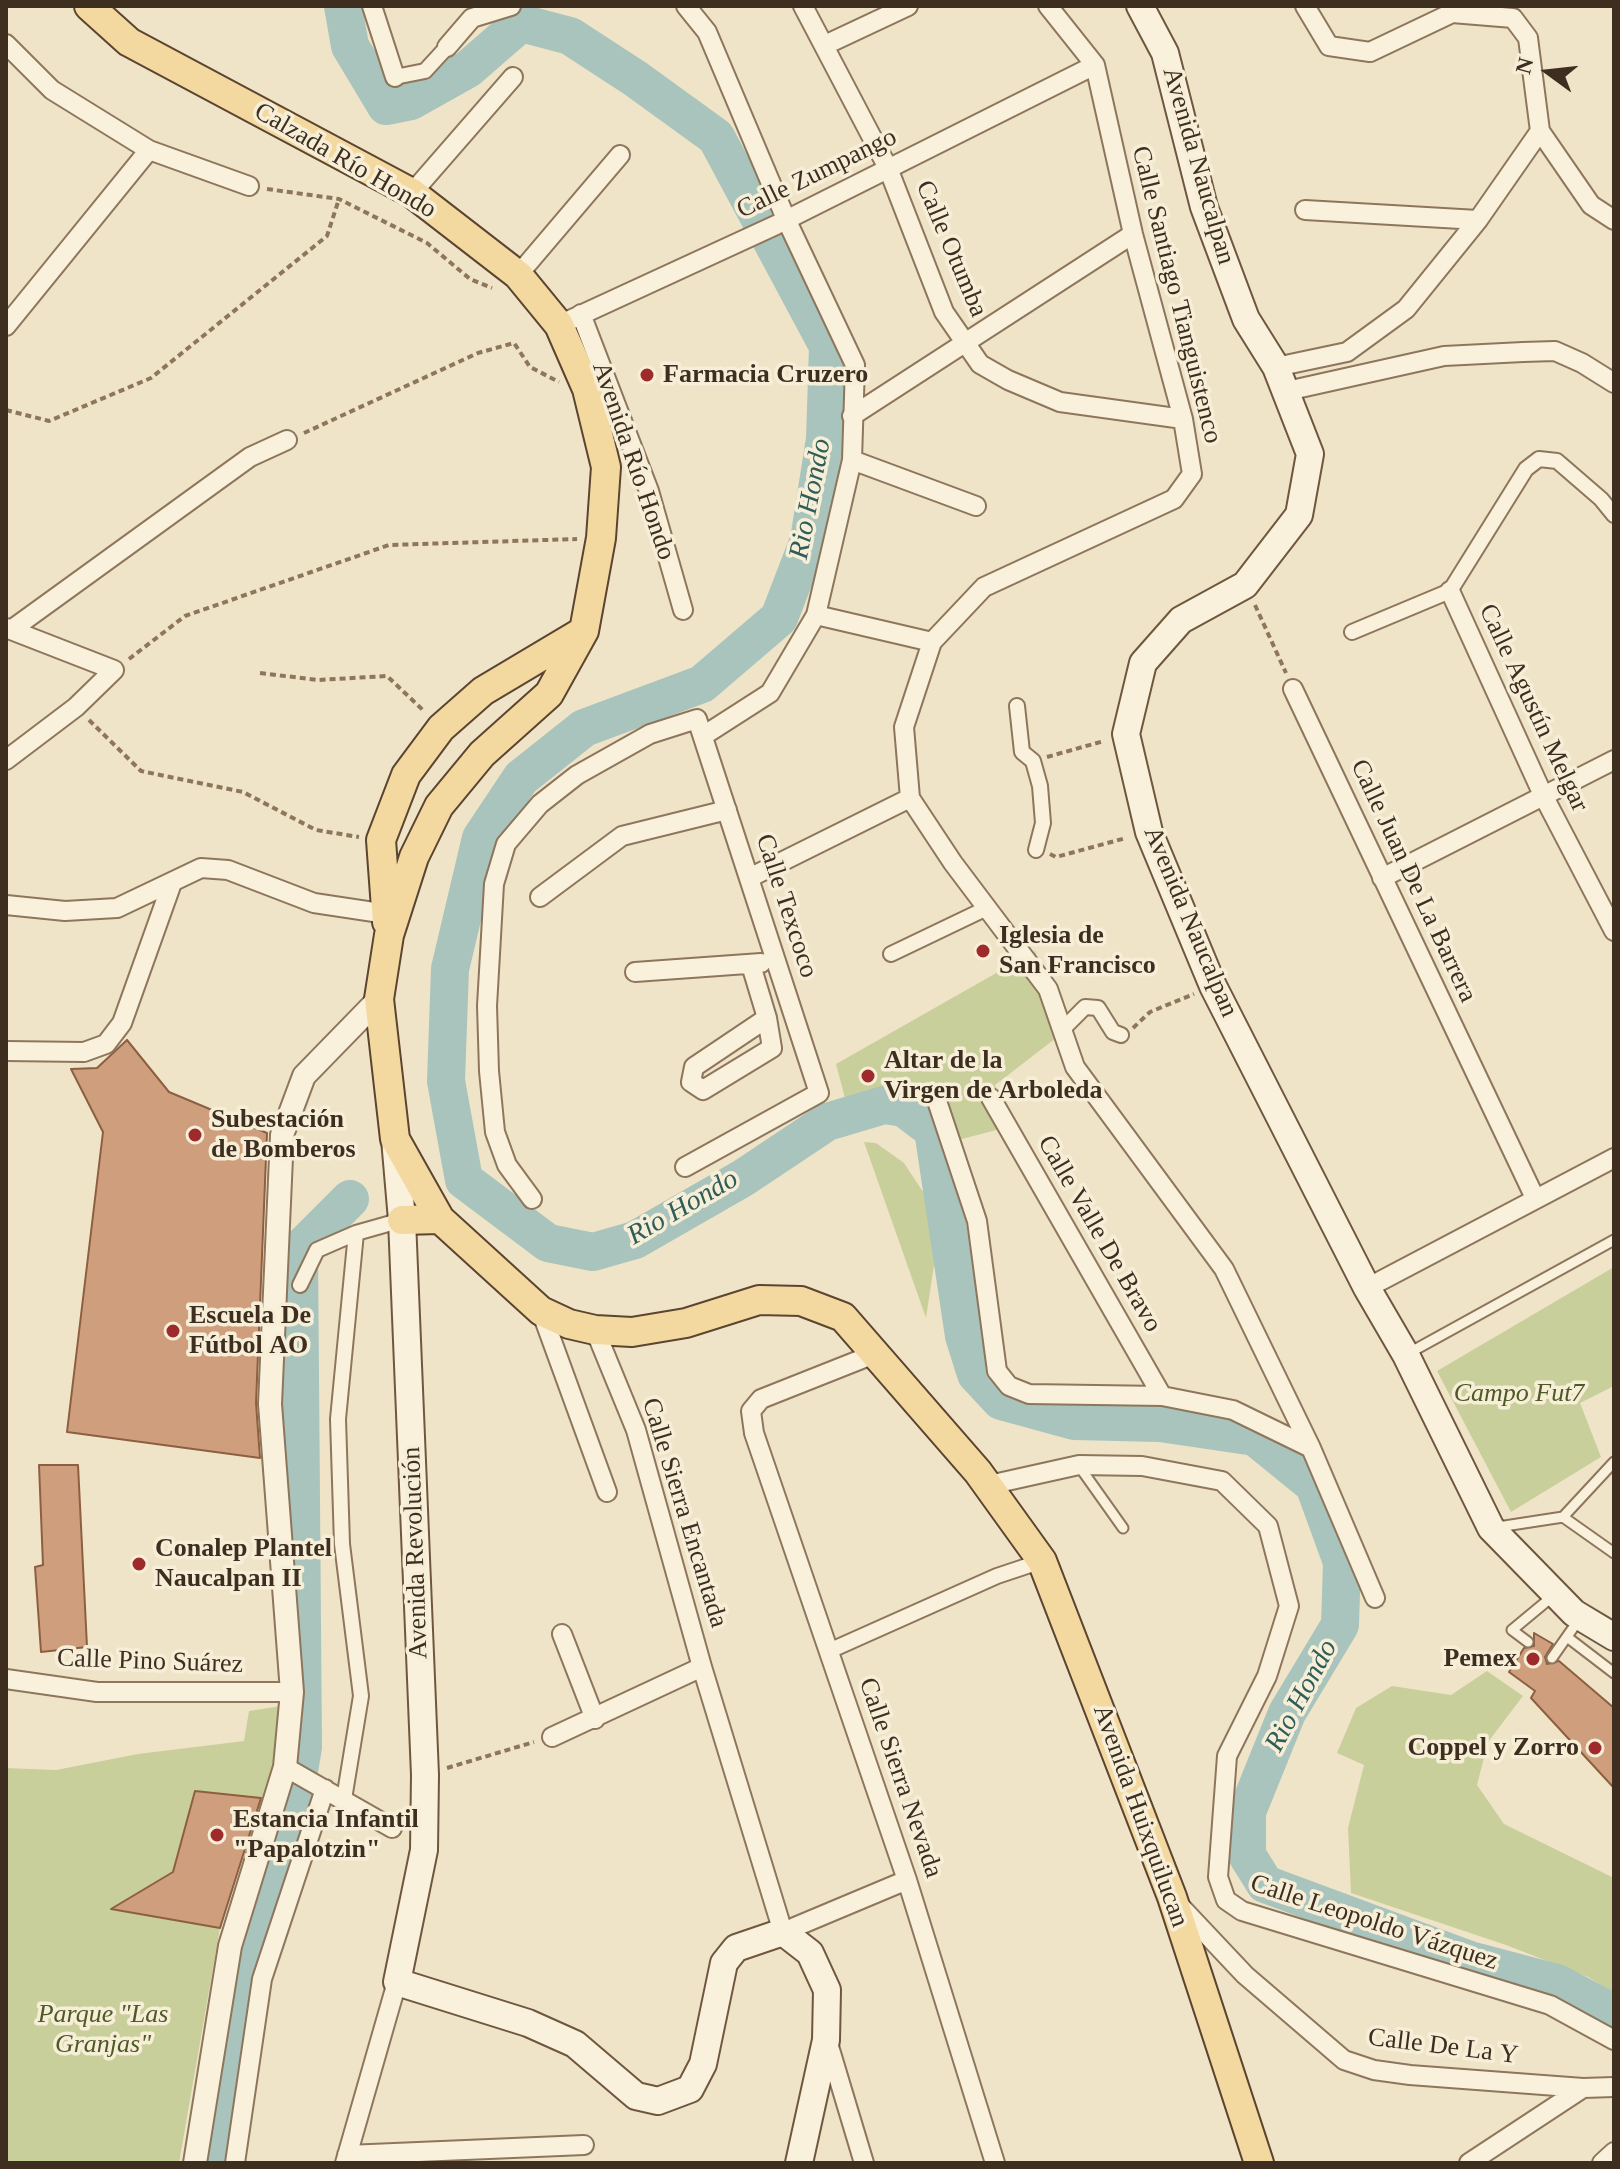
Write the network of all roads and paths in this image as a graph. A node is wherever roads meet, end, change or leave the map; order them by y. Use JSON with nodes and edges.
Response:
{"nodes":[{"id":1,"x":89,"y":6,"type":"edge"},
{"id":2,"x":372,"y":6,"type":"edge"},
{"id":3,"x":686,"y":6,"type":"edge"},
{"id":4,"x":803,"y":6,"type":"edge"},
{"id":5,"x":908,"y":6,"type":"edge"},
{"id":6,"x":1048,"y":6,"type":"edge"},
{"id":7,"x":1140,"y":6,"type":"edge"},
{"id":8,"x":1305,"y":6,"type":"edge"},
{"id":9,"x":510,"y":7,"type":"edge"},
{"id":10,"x":6,"y":44,"type":"edge"},
{"id":11,"x":825,"y":45,"type":"junction"},
{"id":12,"x":447,"y":47,"type":"joint"},
{"id":13,"x":1095,"y":65,"type":"junction"},
{"id":14,"x":395,"y":77,"type":"joint"},
{"id":15,"x":513,"y":77,"type":"dead end"},
{"id":16,"x":1540,"y":131,"type":"junction"},
{"id":17,"x":149,"y":150,"type":"junction"},
{"id":18,"x":620,"y":155,"type":"dead end"},
{"id":19,"x":888,"y":168,"type":"junction"},
{"id":20,"x":249,"y":186,"type":"joint"},
{"id":21,"x":412,"y":193,"type":"junction"},
{"id":22,"x":339,"y":199,"type":"junction"},
{"id":23,"x":1305,"y":210,"type":"dead end"},
{"id":24,"x":1478,"y":220,"type":"junction"},
{"id":25,"x":1614,"y":220,"type":"edge"},
{"id":26,"x":781,"y":222,"type":"junction"},
{"id":27,"x":1133,"y":234,"type":"junction"},
{"id":28,"x":506,"y":282,"type":"junction"},
{"id":29,"x":570,"y":320,"type":"junction"},
{"id":30,"x":6,"y":326,"type":"edge"},
{"id":31,"x":964,"y":344,"type":"junction"},
{"id":32,"x":1282,"y":379,"type":"junction"},
{"id":33,"x":1614,"y":383,"type":"edge"},
{"id":34,"x":587,"y":389,"type":"junction"},
{"id":35,"x":6,"y":410,"type":"edge"},
{"id":36,"x":852,"y":416,"type":"junction"},
{"id":37,"x":1183,"y":419,"type":"junction"},
{"id":38,"x":287,"y":440,"type":"joint"},
{"id":39,"x":852,"y":460,"type":"junction"},
{"id":40,"x":976,"y":506,"type":"dead end"},
{"id":41,"x":1614,"y":515,"type":"edge"},
{"id":42,"x":601,"y":538,"type":"junction"},
{"id":43,"x":1245,"y":585,"type":"junction"},
{"id":44,"x":1450,"y":591,"type":"junction"},
{"id":45,"x":683,"y":610,"type":"dead end"},
{"id":46,"x":816,"y":615,"type":"junction"},
{"id":47,"x":8,"y":629,"type":"edge"},
{"id":48,"x":584,"y":631,"type":"junction"},
{"id":49,"x":1352,"y":632,"type":"dead end"},
{"id":50,"x":932,"y":642,"type":"junction"},
{"id":51,"x":114,"y":670,"type":"junction"},
{"id":52,"x":260,"y":673,"type":"dead end"},
{"id":53,"x":1293,"y":689,"type":"joint"},
{"id":54,"x":1017,"y":706,"type":"dead end"},
{"id":55,"x":76,"y":707,"type":"junction"},
{"id":56,"x":700,"y":727,"type":"junction"},
{"id":57,"x":441,"y":728,"type":"junction"},
{"id":58,"x":1126,"y":734,"type":"junction"},
{"id":59,"x":6,"y":760,"type":"edge"},
{"id":60,"x":1614,"y":760,"type":"edge"},
{"id":61,"x":1033,"y":761,"type":"junction"},
{"id":62,"x":1543,"y":795,"type":"junction"},
{"id":63,"x":910,"y":798,"type":"junction"},
{"id":64,"x":727,"y":810,"type":"junction"},
{"id":65,"x":1149,"y":832,"type":"junction"},
{"id":66,"x":381,"y":840,"type":"junction"},
{"id":67,"x":1036,"y":850,"type":"joint"},
{"id":68,"x":751,"y":877,"type":"junction"},
{"id":69,"x":1382,"y":878,"type":"junction"},
{"id":70,"x":172,"y":883,"type":"junction"},
{"id":71,"x":540,"y":897,"type":"dead end"},
{"id":72,"x":6,"y":905,"type":"edge"},
{"id":73,"x":987,"y":908,"type":"junction"},
{"id":74,"x":388,"y":925,"type":"junction"},
{"id":75,"x":1614,"y":931,"type":"edge"},
{"id":76,"x":891,"y":954,"type":"dead end"},
{"id":77,"x":775,"y":960,"type":"junction"},
{"id":78,"x":751,"y":965,"type":"junction"},
{"id":79,"x":635,"y":972,"type":"dead end"},
{"id":80,"x":1213,"y":986,"type":"junction"},
{"id":81,"x":379,"y":999,"type":"junction"},
{"id":82,"x":767,"y":1018,"type":"junction"},
{"id":83,"x":1062,"y":1030,"type":"junction"},
{"id":84,"x":1121,"y":1035,"type":"joint"},
{"id":85,"x":6,"y":1051,"type":"edge"},
{"id":86,"x":935,"y":1095,"type":"dead end"},
{"id":87,"x":991,"y":1098,"type":"dead end"},
{"id":88,"x":395,"y":1139,"type":"junction"},
{"id":89,"x":1614,"y":1158,"type":"edge"},
{"id":90,"x":685,"y":1167,"type":"dead end"},
{"id":91,"x":1535,"y":1198,"type":"junction"},
{"id":92,"x":532,"y":1199,"type":"dead end"},
{"id":93,"x":440,"y":1219,"type":"junction"},
{"id":94,"x":402,"y":1220,"type":"junction"},
{"id":95,"x":356,"y":1233,"type":"junction"},
{"id":96,"x":1614,"y":1240,"type":"edge"},
{"id":97,"x":300,"y":1285,"type":"dead end"},
{"id":98,"x":1367,"y":1288,"type":"junction"},
{"id":99,"x":541,"y":1311,"type":"junction"},
{"id":100,"x":595,"y":1330,"type":"junction"},
{"id":101,"x":877,"y":1353,"type":"junction"},
{"id":102,"x":1406,"y":1355,"type":"junction"},
{"id":103,"x":1162,"y":1396,"type":"junction"},
{"id":104,"x":1311,"y":1448,"type":"junction"},
{"id":105,"x":1614,"y":1462,"type":"edge"},
{"id":106,"x":1079,"y":1465,"type":"junction"},
{"id":107,"x":989,"y":1485,"type":"junction"},
{"id":108,"x":607,"y":1492,"type":"dead end"},
{"id":109,"x":1563,"y":1517,"type":"junction"},
{"id":110,"x":1123,"y":1528,"type":"dead end"},
{"id":111,"x":1491,"y":1528,"type":"junction"},
{"id":112,"x":1614,"y":1553,"type":"edge"},
{"id":113,"x":1042,"y":1561,"type":"junction"},
{"id":114,"x":1556,"y":1594,"type":"junction"},
{"id":115,"x":1375,"y":1598,"type":"dead end"},
{"id":116,"x":1574,"y":1627,"type":"junction"},
{"id":117,"x":1612,"y":1631,"type":"edge"},
{"id":118,"x":562,"y":1634,"type":"dead end"},
{"id":119,"x":1528,"y":1642,"type":"dead end"},
{"id":120,"x":829,"y":1651,"type":"junction"},
{"id":121,"x":1591,"y":1656,"type":"junction"},
{"id":122,"x":1552,"y":1658,"type":"dead end"},
{"id":123,"x":702,"y":1667,"type":"junction"},
{"id":124,"x":1614,"y":1673,"type":"edge"},
{"id":125,"x":6,"y":1679,"type":"edge"},
{"id":126,"x":292,"y":1692,"type":"junction"},
{"id":127,"x":595,"y":1719,"type":"junction"},
{"id":128,"x":552,"y":1737,"type":"joint"},
{"id":129,"x":294,"y":1772,"type":"junction"},
{"id":130,"x":425,"y":1775,"type":"junction"},
{"id":131,"x":325,"y":1789,"type":"junction"},
{"id":132,"x":344,"y":1799,"type":"junction"},
{"id":133,"x":392,"y":1828,"type":"dead end"},
{"id":134,"x":907,"y":1880,"type":"junction"},
{"id":135,"x":1172,"y":1897,"type":"junction"},
{"id":136,"x":783,"y":1932,"type":"junction"},
{"id":137,"x":397,"y":1982,"type":"junction"},
{"id":138,"x":826,"y":2040,"type":"junction"},
{"id":139,"x":1614,"y":2040,"type":"edge"},
{"id":140,"x":1614,"y":2087,"type":"edge"},
{"id":141,"x":1583,"y":2088,"type":"junction"},
{"id":142,"x":584,"y":2145,"type":"dead end"},
{"id":143,"x":1614,"y":2152,"type":"edge"},
{"id":144,"x":346,"y":2159,"type":"edge"},
{"id":145,"x":195,"y":2163,"type":"edge"},
{"id":146,"x":235,"y":2163,"type":"edge"},
{"id":147,"x":799,"y":2163,"type":"edge"},
{"id":148,"x":864,"y":2163,"type":"edge"},
{"id":149,"x":995,"y":2163,"type":"edge"},
{"id":150,"x":1259,"y":2163,"type":"edge"},
{"id":151,"x":1469,"y":2163,"type":"edge"},
{"id":152,"x":1602,"y":2163,"type":"edge"}],
"edges":[{"from":1,"to":21,"type":"main road","name":"Calzada Río Hondo"},
{"from":2,"to":14,"type":"street"},
{"from":3,"to":26,"type":"street"},
{"from":4,"to":11,"type":"street","name":"Calle Otumba"},
{"from":5,"to":11,"type":"street"},
{"from":6,"to":13,"type":"street","name":"Calle Santiago Tianguistenco"},
{"from":7,"to":32,"type":"main road","name":"Avenida Naucalpan"},
{"from":8,"to":16,"type":"street"},
{"from":9,"to":12,"type":"street"},
{"from":10,"to":17,"type":"street"},
{"from":11,"to":19,"type":"street","name":"Calle Otumba"},
{"from":12,"to":14,"type":"street"},
{"from":13,"to":19,"type":"street","name":"Calle Zumpango"},
{"from":13,"to":27,"type":"street","name":"Calle Santiago Tianguistenco"},
{"from":15,"to":21,"type":"street"},
{"from":16,"to":24,"type":"street"},
{"from":16,"to":25,"type":"street"},
{"from":17,"to":20,"type":"street"},
{"from":17,"to":30,"type":"street"},
{"from":18,"to":28,"type":"street"},
{"from":19,"to":26,"type":"street","name":"Calle Zumpango"},
{"from":19,"to":31,"type":"street","name":"Calle Otumba"},
{"from":20,"to":22,"type":"path"},
{"from":21,"to":28,"type":"main road","name":"Calzada Río Hondo"},
{"from":22,"to":28,"type":"path"},
{"from":22,"to":35,"type":"path"},
{"from":23,"to":24,"type":"street"},
{"from":24,"to":32,"type":"street"},
{"from":26,"to":29,"type":"street","name":"Calle Zumpango"},
{"from":26,"to":36,"type":"street"},
{"from":27,"to":31,"type":"street"},
{"from":27,"to":37,"type":"street","name":"Calle Santiago Tianguistenco"},
{"from":28,"to":29,"type":"main road","name":"Calzada Río Hondo"},
{"from":29,"to":34,"type":"main road","name":"Calzada Río Hondo"},
{"from":29,"to":45,"type":"street","name":"Avenida Río Hondo"},
{"from":31,"to":36,"type":"street"},
{"from":31,"to":37,"type":"street","name":"Calle Otumba"},
{"from":32,"to":33,"type":"street"},
{"from":32,"to":43,"type":"main road","name":"Avenida Naucalpan"},
{"from":34,"to":38,"type":"path"},
{"from":34,"to":42,"type":"main road","name":"Calzada Río Hondo"},
{"from":36,"to":39,"type":"street"},
{"from":37,"to":50,"type":"street","name":"Calle Santiago Tianguistenco"},
{"from":38,"to":47,"type":"street"},
{"from":39,"to":40,"type":"street"},
{"from":39,"to":46,"type":"street"},
{"from":41,"to":44,"type":"street"},
{"from":42,"to":48,"type":"main road","name":"Calzada Río Hondo"},
{"from":42,"to":51,"type":"path"},
{"from":43,"to":53,"type":"path"},
{"from":43,"to":58,"type":"main road","name":"Avenida Naucalpan"},
{"from":44,"to":49,"type":"street"},
{"from":44,"to":62,"type":"street","name":"Calle Agustín Melgar"},
{"from":46,"to":50,"type":"street"},
{"from":46,"to":56,"type":"street"},
{"from":47,"to":51,"type":"street"},
{"from":48,"to":57,"type":"main road","name":"Avenida Revolución"},
{"from":48,"to":74,"type":"main road","name":"Avenida Revolución"},
{"from":50,"to":63,"type":"street","name":"Calle Santiago Tianguistenco"},
{"from":51,"to":55,"type":"street"},
{"from":52,"to":57,"type":"path"},
{"from":53,"to":69,"type":"street","name":"Calle Juan De La Barrera"},
{"from":54,"to":61,"type":"street"},
{"from":55,"to":59,"type":"street"},
{"from":55,"to":66,"type":"path"},
{"from":56,"to":64,"type":"street","name":"Calle Texcoco"},
{"from":56,"to":92,"type":"street"},
{"from":57,"to":66,"type":"main road","name":"Avenida Revolución"},
{"from":58,"to":61,"type":"path"},
{"from":58,"to":65,"type":"main road","name":"Avenida Naucalpan"},
{"from":60,"to":62,"type":"street"},
{"from":61,"to":67,"type":"street"},
{"from":62,"to":69,"type":"street"},
{"from":62,"to":75,"type":"street","name":"Calle Agustín Melgar"},
{"from":63,"to":68,"type":"street"},
{"from":63,"to":73,"type":"street"},
{"from":64,"to":68,"type":"street","name":"Calle Texcoco"},
{"from":64,"to":71,"type":"street"},
{"from":65,"to":67,"type":"path"},
{"from":65,"to":80,"type":"main road","name":"Avenida Naucalpan"},
{"from":66,"to":74,"type":"main road","name":"Avenida Revolución"},
{"from":68,"to":77,"type":"street","name":"Calle Texcoco"},
{"from":69,"to":91,"type":"street","name":"Calle Juan De La Barrera"},
{"from":70,"to":72,"type":"street"},
{"from":70,"to":74,"type":"street"},
{"from":70,"to":85,"type":"street"},
{"from":73,"to":76,"type":"street"},
{"from":73,"to":83,"type":"street"},
{"from":74,"to":81,"type":"main road","name":"Avenida Revolución"},
{"from":77,"to":78,"type":"street"},
{"from":77,"to":90,"type":"street","name":"Calle Texcoco"},
{"from":78,"to":79,"type":"street"},
{"from":78,"to":82,"type":"street"},
{"from":80,"to":84,"type":"path"},
{"from":80,"to":98,"type":"main road","name":"Avenida Naucalpan"},
{"from":81,"to":88,"type":"main road","name":"Avenida Revolución"},
{"from":81,"to":126,"type":"street"},
{"from":82,"to":82,"type":"street"},
{"from":83,"to":84,"type":"street"},
{"from":83,"to":104,"type":"street"},
{"from":86,"to":103,"type":"street"},
{"from":87,"to":103,"type":"street","name":"Calle Valle De Bravo"},
{"from":88,"to":93,"type":"main road"},
{"from":88,"to":94,"type":"main road","name":"Avenida Revolución"},
{"from":89,"to":91,"type":"street"},
{"from":91,"to":98,"type":"street"},
{"from":93,"to":94,"type":"main road"},
{"from":93,"to":99,"type":"main road"},
{"from":94,"to":95,"type":"street"},
{"from":94,"to":130,"type":"main road","name":"Avenida Revolución"},
{"from":95,"to":97,"type":"street"},
{"from":95,"to":132,"type":"street"},
{"from":96,"to":102,"type":"lane"},
{"from":98,"to":102,"type":"main road","name":"Avenida Naucalpan"},
{"from":99,"to":100,"type":"main road"},
{"from":99,"to":108,"type":"street"},
{"from":100,"to":101,"type":"main road"},
{"from":100,"to":123,"type":"street","name":"Calle Sierra Encantada"},
{"from":101,"to":107,"type":"main road"},
{"from":101,"to":120,"type":"street","name":"Calle Sierra Nevada"},
{"from":102,"to":111,"type":"main road","name":"Avenida Naucalpan"},
{"from":103,"to":104,"type":"street"},
{"from":104,"to":115,"type":"street"},
{"from":105,"to":109,"type":"lane"},
{"from":106,"to":107,"type":"street","name":"Calle Leopoldo Vázquez"},
{"from":106,"to":110,"type":"lane"},
{"from":106,"to":139,"type":"street","name":"Calle Leopoldo Vázquez"},
{"from":107,"to":113,"type":"main road","name":"Avenida Huixquilucan"},
{"from":109,"to":111,"type":"lane"},
{"from":109,"to":112,"type":"lane"},
{"from":111,"to":114,"type":"main road","name":"Avenida Naucalpan"},
{"from":113,"to":120,"type":"street"},
{"from":113,"to":135,"type":"main road","name":"Avenida Huixquilucan"},
{"from":114,"to":116,"type":"main road","name":"Avenida Naucalpan"},
{"from":114,"to":119,"type":"lane"},
{"from":116,"to":117,"type":"main road","name":"Avenida Naucalpan"},
{"from":116,"to":121,"type":"lane"},
{"from":116,"to":122,"type":"lane"},
{"from":117,"to":121,"type":"lane"},
{"from":118,"to":127,"type":"street"},
{"from":120,"to":134,"type":"street","name":"Calle Sierra Nevada"},
{"from":121,"to":124,"type":"lane"},
{"from":123,"to":127,"type":"street","name":"Calle Sierra Encantada"},
{"from":123,"to":136,"type":"street","name":"Calle Sierra Encantada"},
{"from":125,"to":126,"type":"street","name":"Calle Pino Suárez"},
{"from":126,"to":129,"type":"street"},
{"from":127,"to":128,"type":"street","name":"Calle Sierra Encantada"},
{"from":128,"to":130,"type":"path"},
{"from":129,"to":131,"type":"street"},
{"from":129,"to":145,"type":"street"},
{"from":130,"to":137,"type":"main road","name":"Avenida Revolución"},
{"from":131,"to":132,"type":"street"},
{"from":131,"to":146,"type":"street"},
{"from":132,"to":133,"type":"street"},
{"from":134,"to":136,"type":"street"},
{"from":134,"to":149,"type":"street","name":"Calle Sierra Nevada"},
{"from":135,"to":141,"type":"street","name":"Calle De La Y"},
{"from":135,"to":150,"type":"main road","name":"Avenida Huixquilucan"},
{"from":136,"to":137,"type":"main road"},
{"from":136,"to":138,"type":"main road"},
{"from":137,"to":144,"type":"street","name":"Avenida Revolución"},
{"from":138,"to":147,"type":"main road"},
{"from":138,"to":148,"type":"street"},
{"from":140,"to":141,"type":"street","name":"Calle De La Y"},
{"from":141,"to":151,"type":"street"},
{"from":142,"to":144,"type":"street"},
{"from":143,"to":152,"type":"street"}]}
